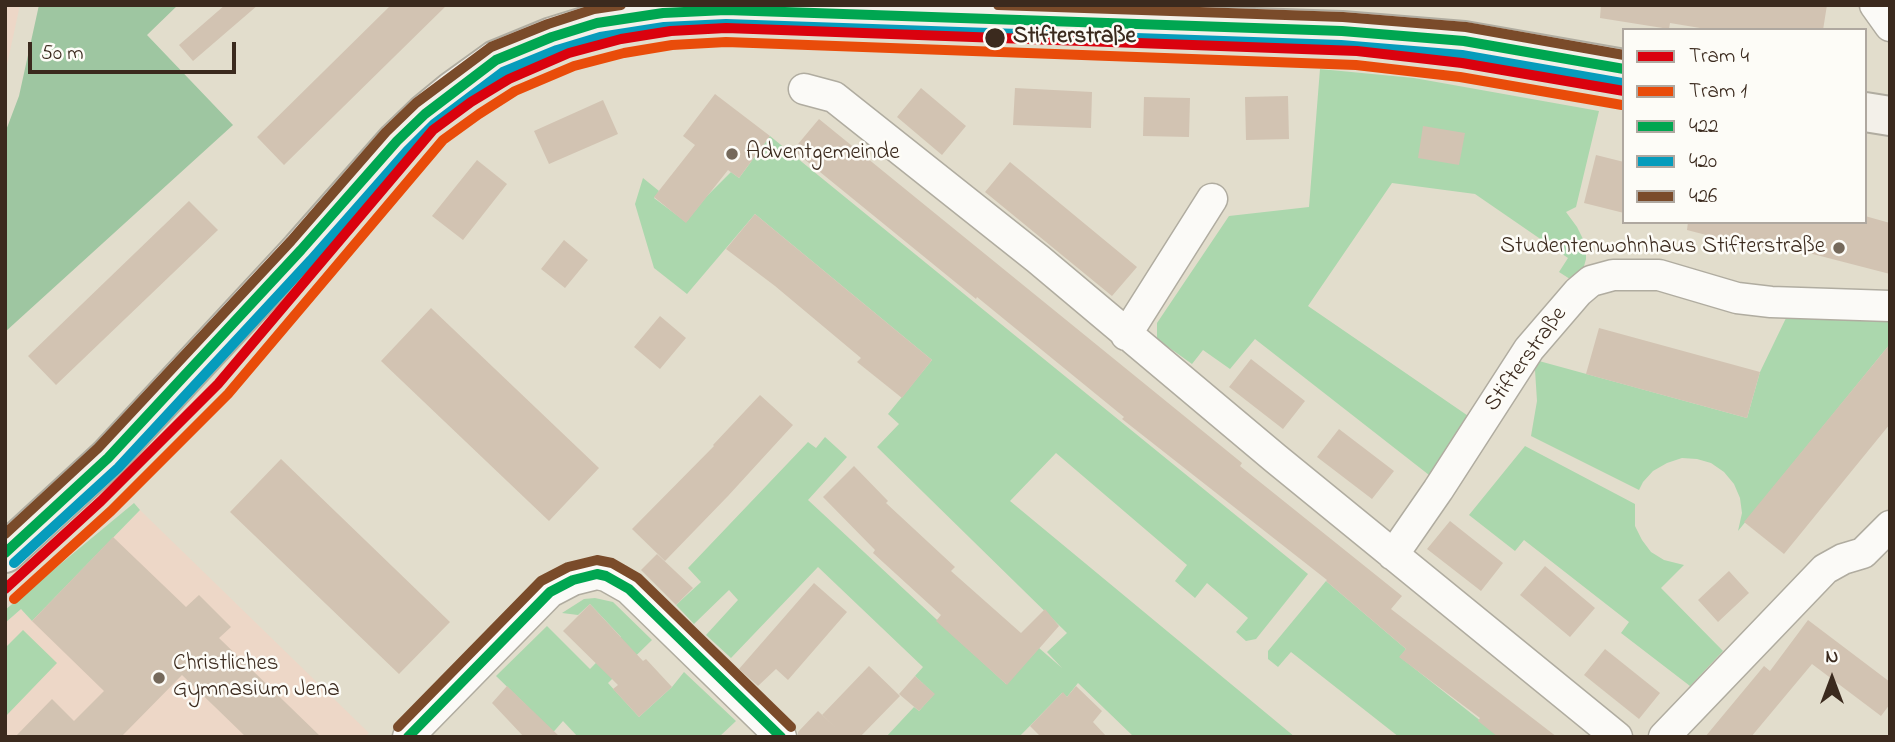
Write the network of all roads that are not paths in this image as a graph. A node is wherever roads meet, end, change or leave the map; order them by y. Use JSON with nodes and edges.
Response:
{"nodes":[{"id":1,"x":1875,"y":5,"type":"edge"},
{"id":2,"x":1890,"y":26,"type":"edge"},
{"id":3,"x":1622,"y":69,"type":"edge"},
{"id":4,"x":804,"y":89,"type":"dead end"},
{"id":5,"x":1867,"y":112,"type":"edge"},
{"id":6,"x":1890,"y":117,"type":"edge"},
{"id":7,"x":1212,"y":199,"type":"dead end"},
{"id":8,"x":1890,"y":306,"type":"edge"},
{"id":9,"x":1126,"y":335,"type":"junction"},
{"id":10,"x":1890,"y":526,"type":"edge"},
{"id":11,"x":5,"y":553,"type":"edge"},
{"id":12,"x":1393,"y":555,"type":"junction"},
{"id":13,"x":408,"y":737,"type":"edge"},
{"id":14,"x":781,"y":737,"type":"edge"},
{"id":15,"x":1617,"y":737,"type":"edge"},
{"id":16,"x":1664,"y":737,"type":"edge"}],
"edges":[{"from":1,"to":2,"type":"street"},
{"from":3,"to":11,"type":"street"},
{"from":4,"to":9,"type":"street"},
{"from":5,"to":6,"type":"street"},
{"from":7,"to":9,"type":"street"},
{"from":8,"to":12,"type":"street","name":"Stifterstraße"},
{"from":9,"to":12,"type":"street"},
{"from":10,"to":16,"type":"street"},
{"from":12,"to":15,"type":"street"},
{"from":13,"to":14,"type":"street"}]}
